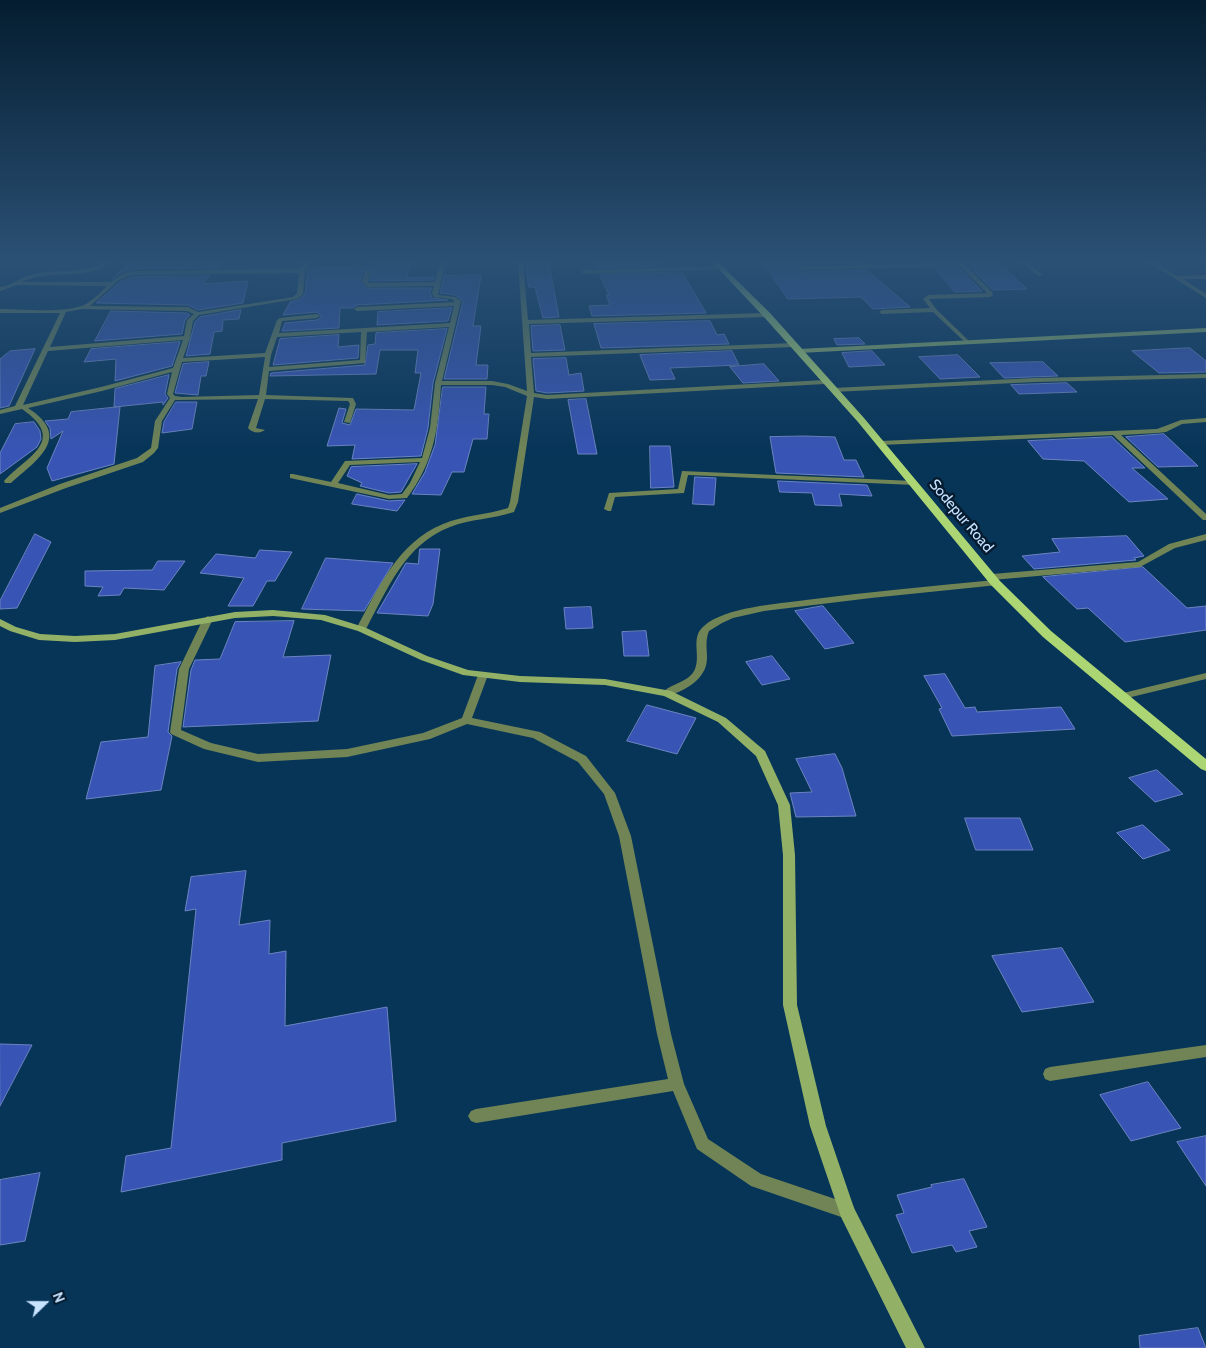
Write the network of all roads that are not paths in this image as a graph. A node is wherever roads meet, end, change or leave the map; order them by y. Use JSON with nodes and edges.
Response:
{"nodes":[{"id":1,"x":451,"y":325,"type":"edge"},
{"id":2,"x":56,"y":326,"type":"edge"},
{"id":3,"x":189,"y":326,"type":"edge"},
{"id":4,"x":278,"y":326,"type":"edge"},
{"id":5,"x":431,"y":326,"type":"edge"},
{"id":6,"x":526,"y":326,"type":"edge"},
{"id":7,"x":777,"y":326,"type":"edge"},
{"id":8,"x":950,"y":326,"type":"edge"},
{"id":9,"x":364,"y":329,"type":"junction"},
{"id":10,"x":1206,"y":330,"type":"edge"},
{"id":11,"x":275,"y":335,"type":"junction"},
{"id":12,"x":186,"y":338,"type":"junction"},
{"id":13,"x":967,"y":342,"type":"junction"},
{"id":14,"x":796,"y":348,"type":"junction"},
{"id":15,"x":45,"y":349,"type":"junction"},
{"id":16,"x":268,"y":355,"type":"junction"},
{"id":17,"x":529,"y":355,"type":"junction"},
{"id":18,"x":179,"y":360,"type":"junction"},
{"id":19,"x":266,"y":369,"type":"junction"},
{"id":20,"x":176,"y":370,"type":"junction"},
{"id":21,"x":1206,"y":376,"type":"edge"},
{"id":22,"x":438,"y":383,"type":"junction"},
{"id":23,"x":829,"y":386,"type":"junction"},
{"id":24,"x":531,"y":395,"type":"junction"},
{"id":25,"x":262,"y":397,"type":"junction"},
{"id":26,"x":173,"y":398,"type":"junction"},
{"id":27,"x":21,"y":407,"type":"junction"},
{"id":28,"x":0,"y":412,"type":"edge"},
{"id":29,"x":1206,"y":420,"type":"edge"},
{"id":30,"x":348,"y":422,"type":"dead end"},
{"id":31,"x":260,"y":430,"type":"dead end"},
{"id":32,"x":1115,"y":433,"type":"junction"},
{"id":33,"x":880,"y":443,"type":"junction"},
{"id":34,"x":426,"y":460,"type":"junction"},
{"id":35,"x":293,"y":476,"type":"dead end"},
{"id":36,"x":8,"y":481,"type":"dead end"},
{"id":37,"x":914,"y":483,"type":"junction"},
{"id":38,"x":334,"y":485,"type":"junction"},
{"id":39,"x":608,"y":509,"type":"dead end"},
{"id":40,"x":0,"y":511,"type":"edge"},
{"id":41,"x":1206,"y":518,"type":"edge"},
{"id":42,"x":1206,"y":537,"type":"edge"},
{"id":43,"x":993,"y":580,"type":"junction"},
{"id":44,"x":208,"y":620,"type":"junction"},
{"id":45,"x":0,"y":622,"type":"edge"},
{"id":46,"x":361,"y":629,"type":"junction"},
{"id":47,"x":483,"y":675,"type":"junction"},
{"id":48,"x":1206,"y":676,"type":"edge"},
{"id":49,"x":667,"y":693,"type":"junction"},
{"id":50,"x":1123,"y":696,"type":"junction"},
{"id":51,"x":466,"y":720,"type":"junction"},
{"id":52,"x":1206,"y":766,"type":"edge"},
{"id":53,"x":1206,"y":1051,"type":"edge"},
{"id":54,"x":1050,"y":1074,"type":"dead end"},
{"id":55,"x":677,"y":1084,"type":"junction"},
{"id":56,"x":476,"y":1116,"type":"dead end"},
{"id":57,"x":847,"y":1211,"type":"junction"},
{"id":58,"x":916,"y":1348,"type":"edge"}],
"edges":[{"from":1,"to":22,"type":"street"},
{"from":2,"to":15,"type":"street"},
{"from":3,"to":12,"type":"street"},
{"from":4,"to":11,"type":"street"},
{"from":5,"to":9,"type":"street"},
{"from":6,"to":17,"type":"street"},
{"from":7,"to":14,"type":"main road","name":"Sodepur Road"},
{"from":8,"to":13,"type":"street"},
{"from":9,"to":11,"type":"street"},
{"from":9,"to":19,"type":"street"},
{"from":10,"to":13,"type":"street"},
{"from":11,"to":16,"type":"street"},
{"from":12,"to":15,"type":"street"},
{"from":12,"to":18,"type":"street"},
{"from":13,"to":14,"type":"street"},
{"from":14,"to":17,"type":"street"},
{"from":14,"to":23,"type":"main road","name":"Sodepur Road"},
{"from":15,"to":27,"type":"street"},
{"from":16,"to":18,"type":"street"},
{"from":16,"to":19,"type":"street"},
{"from":17,"to":24,"type":"street"},
{"from":18,"to":20,"type":"street"},
{"from":19,"to":25,"type":"street"},
{"from":20,"to":26,"type":"street"},
{"from":20,"to":27,"type":"street"},
{"from":21,"to":23,"type":"street"},
{"from":22,"to":24,"type":"street"},
{"from":22,"to":34,"type":"street"},
{"from":23,"to":24,"type":"street"},
{"from":23,"to":33,"type":"main road","name":"Sodepur Road"},
{"from":24,"to":46,"type":"street"},
{"from":25,"to":26,"type":"street"},
{"from":25,"to":30,"type":"street"},
{"from":25,"to":31,"type":"street"},
{"from":26,"to":40,"type":"street"},
{"from":27,"to":28,"type":"street"},
{"from":27,"to":36,"type":"street"},
{"from":29,"to":32,"type":"street"},
{"from":32,"to":33,"type":"street"},
{"from":32,"to":41,"type":"street"},
{"from":33,"to":37,"type":"main road","name":"Sodepur Road"},
{"from":34,"to":38,"type":"street"},
{"from":34,"to":38,"type":"street"},
{"from":35,"to":38,"type":"street"},
{"from":37,"to":39,"type":"street"},
{"from":37,"to":43,"type":"main road","name":"Sodepur Road"},
{"from":42,"to":43,"type":"street"},
{"from":43,"to":49,"type":"street"},
{"from":43,"to":50,"type":"main road","name":"Sodepur Road"},
{"from":44,"to":45,"type":"street"},
{"from":44,"to":46,"type":"street"},
{"from":44,"to":51,"type":"street"},
{"from":46,"to":47,"type":"street"},
{"from":47,"to":49,"type":"street"},
{"from":47,"to":51,"type":"street"},
{"from":48,"to":50,"type":"street"},
{"from":49,"to":57,"type":"street"},
{"from":50,"to":52,"type":"main road","name":"Sodepur Road"},
{"from":51,"to":55,"type":"street"},
{"from":53,"to":54,"type":"street"},
{"from":55,"to":56,"type":"street"},
{"from":55,"to":57,"type":"street"},
{"from":57,"to":58,"type":"street"}]}
